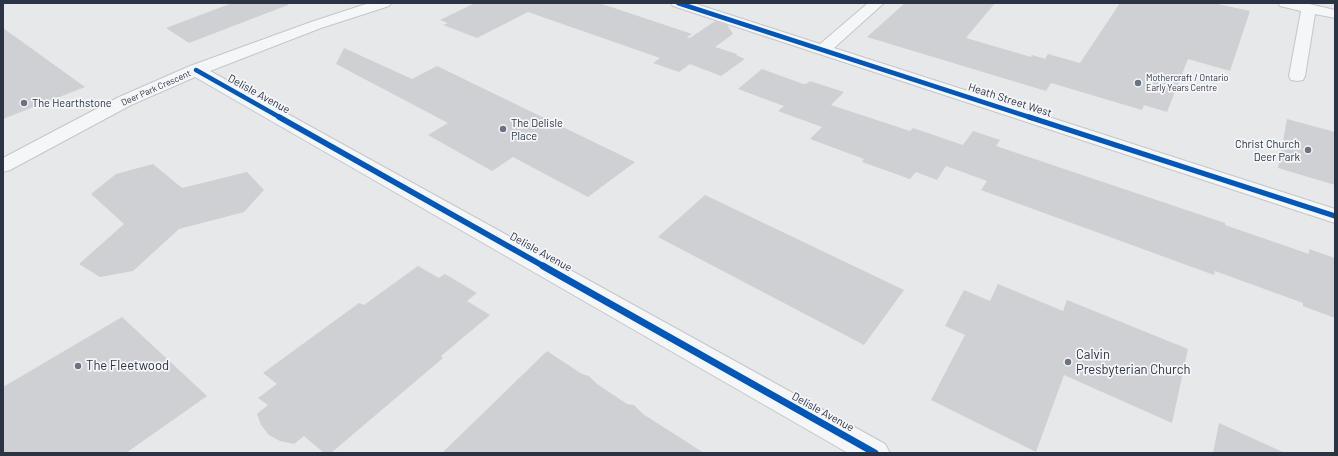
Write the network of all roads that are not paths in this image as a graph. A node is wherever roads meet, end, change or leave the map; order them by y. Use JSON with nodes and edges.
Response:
{"nodes":[{"id":1,"x":384,"y":3,"type":"edge"},
{"id":2,"x":678,"y":3,"type":"edge"},
{"id":3,"x":877,"y":3,"type":"edge"},
{"id":4,"x":1285,"y":3,"type":"edge"},
{"id":5,"x":1309,"y":8,"type":"junction"},
{"id":6,"x":1335,"y":14,"type":"edge"},
{"id":7,"x":823,"y":50,"type":"junction"},
{"id":8,"x":196,"y":70,"type":"junction"},
{"id":9,"x":1297,"y":76,"type":"dead end"},
{"id":10,"x":3,"y":166,"type":"edge"},
{"id":11,"x":1335,"y":216,"type":"edge"},
{"id":12,"x":876,"y":453,"type":"edge"}],
"edges":[{"from":1,"to":8,"type":"street","name":"Deer Park Crescent"},
{"from":2,"to":7,"type":"street","name":"Heath Street West"},
{"from":3,"to":7,"type":"street"},
{"from":4,"to":5,"type":"street"},
{"from":5,"to":6,"type":"street"},
{"from":5,"to":9,"type":"street"},
{"from":7,"to":11,"type":"street","name":"Heath Street West"},
{"from":8,"to":10,"type":"street","name":"Deer Park Crescent"},
{"from":8,"to":12,"type":"street","name":"Delisle Avenue"}]}
